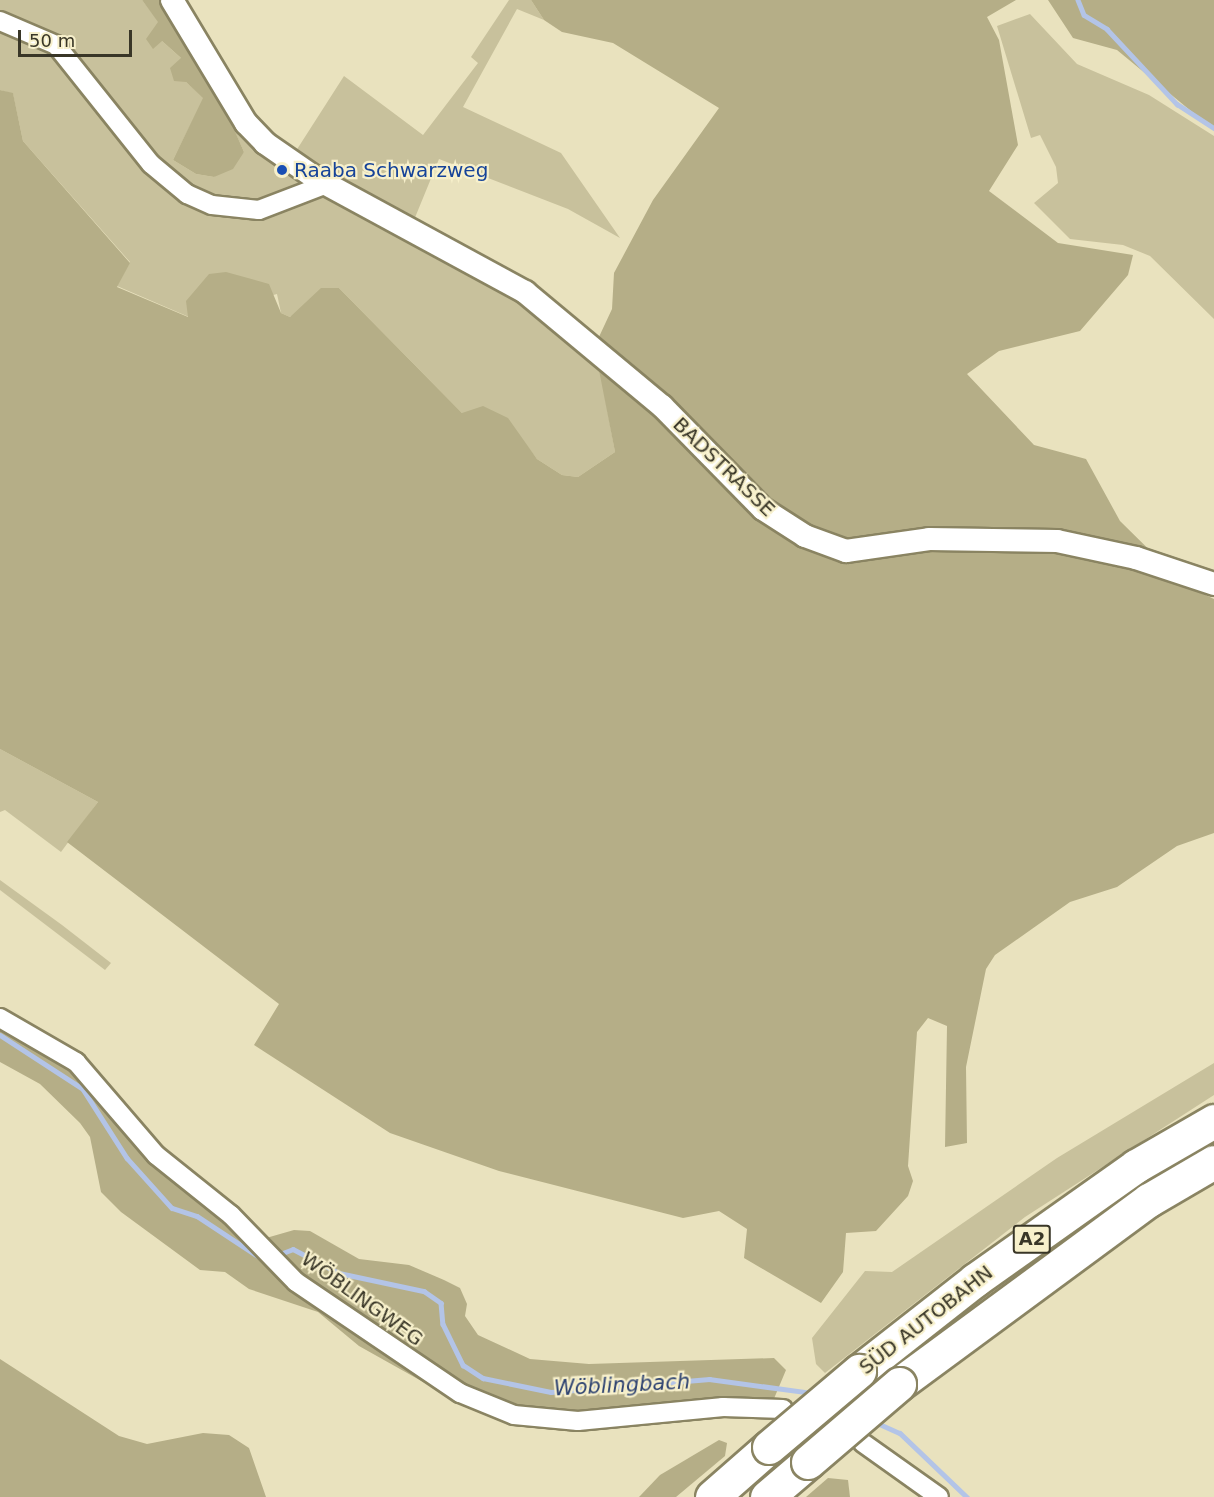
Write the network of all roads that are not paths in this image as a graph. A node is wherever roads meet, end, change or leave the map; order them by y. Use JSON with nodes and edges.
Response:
{"nodes":[{"id":1,"x":172,"y":0,"type":"edge"},
{"id":2,"x":0,"y":21,"type":"edge"},
{"id":3,"x":327,"y":184,"type":"junction"},
{"id":4,"x":1214,"y":584,"type":"edge"},
{"id":5,"x":0,"y":1018,"type":"edge"},
{"id":6,"x":1214,"y":1121,"type":"edge"},
{"id":7,"x":1214,"y":1162,"type":"edge"},
{"id":8,"x":783,"y":1409,"type":"dead end"},
{"id":9,"x":863,"y":1443,"type":"dead end"},
{"id":10,"x":712,"y":1497,"type":"edge"},
{"id":11,"x":767,"y":1497,"type":"edge"},
{"id":12,"x":939,"y":1497,"type":"edge"}],
"edges":[{"from":1,"to":3,"type":"street","name":"BADSTRASSE"},
{"from":2,"to":3,"type":"street"},
{"from":3,"to":4,"type":"street","name":"BADSTRASSE"},
{"from":5,"to":8,"type":"street","name":"WÖBLINGWEG"},
{"from":6,"to":10,"type":"highway","name":"SÜD AUTOBAHN","number":"A2","bridge":true},
{"from":7,"to":11,"type":"highway","name":"SÜD AUTOBAHN","number":"A2","bridge":true},
{"from":9,"to":12,"type":"street"}]}
